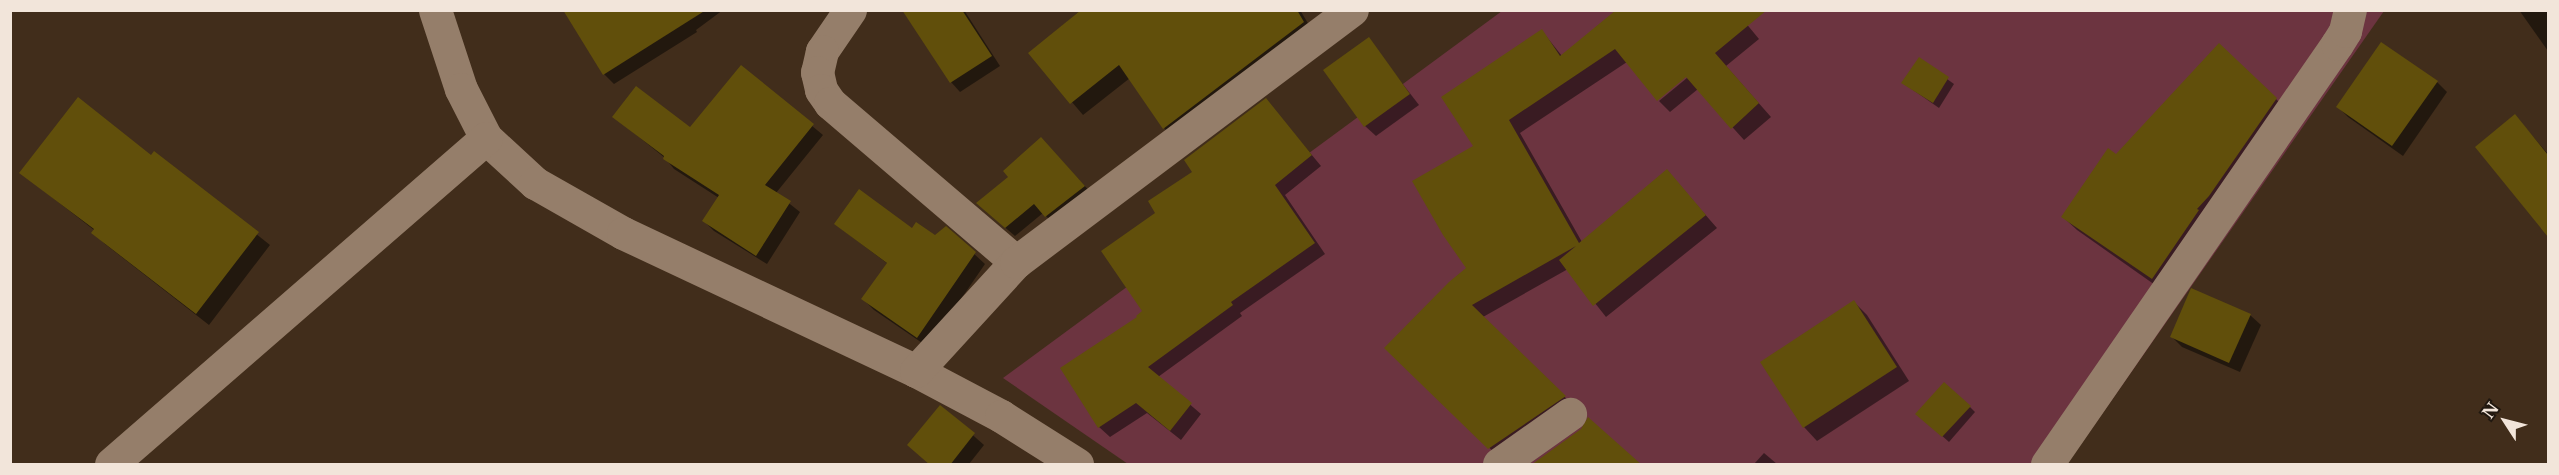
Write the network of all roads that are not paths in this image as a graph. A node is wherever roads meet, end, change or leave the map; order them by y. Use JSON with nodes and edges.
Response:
{"nodes":[{"id":1,"x":435,"y":10,"type":"edge"},
{"id":2,"x":850,"y":10,"type":"edge"},
{"id":3,"x":1352,"y":10,"type":"edge"},
{"id":4,"x":2350,"y":10,"type":"edge"},
{"id":5,"x":486,"y":138,"type":"junction"},
{"id":6,"x":1016,"y":262,"type":"junction"},
{"id":7,"x":916,"y":371,"type":"junction"},
{"id":8,"x":1570,"y":414,"type":"dead end"},
{"id":9,"x":111,"y":465,"type":"edge"},
{"id":10,"x":1077,"y":465,"type":"edge"},
{"id":11,"x":1499,"y":465,"type":"edge"},
{"id":12,"x":2047,"y":465,"type":"edge"}],
"edges":[{"from":1,"to":5,"type":"street"},
{"from":2,"to":6,"type":"street"},
{"from":3,"to":6,"type":"street"},
{"from":4,"to":12,"type":"street"},
{"from":5,"to":7,"type":"street"},
{"from":5,"to":9,"type":"street"},
{"from":6,"to":7,"type":"street"},
{"from":7,"to":10,"type":"street"},
{"from":8,"to":11,"type":"street"}]}
